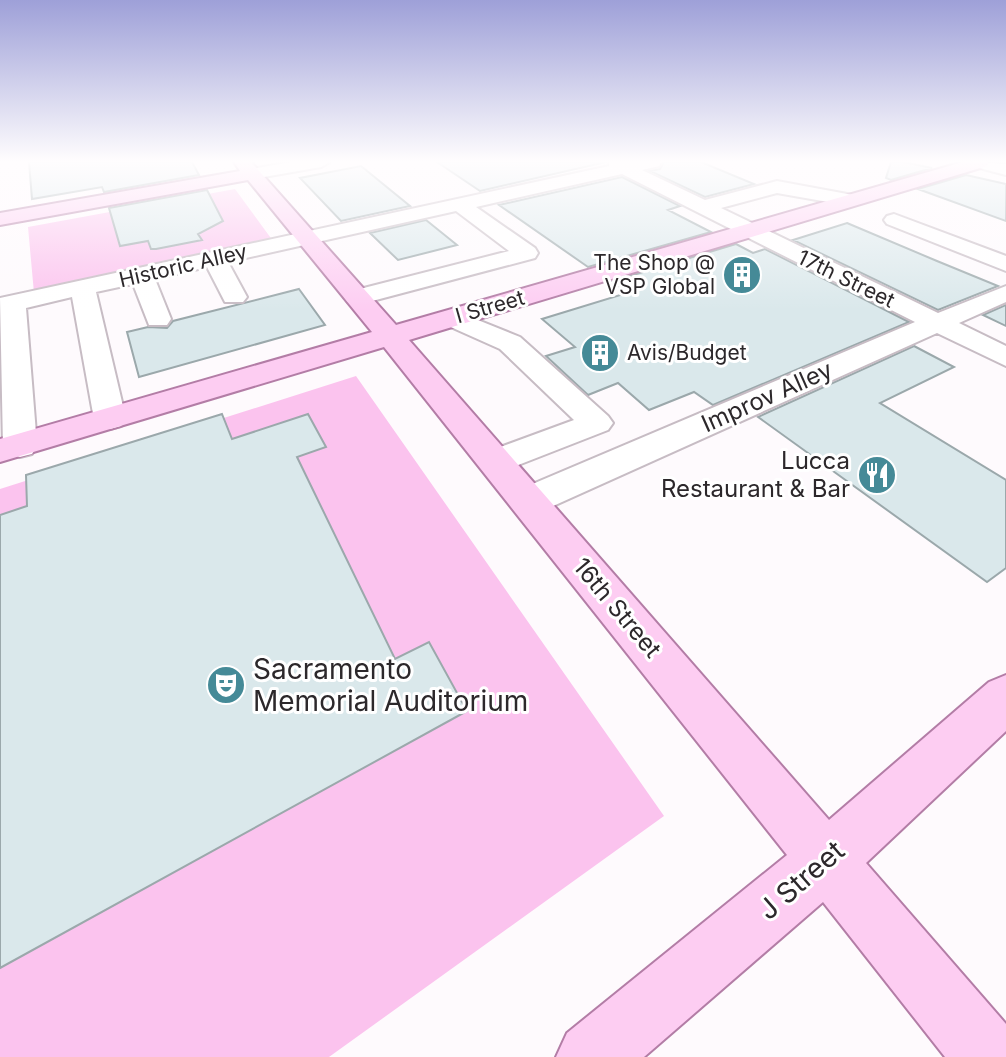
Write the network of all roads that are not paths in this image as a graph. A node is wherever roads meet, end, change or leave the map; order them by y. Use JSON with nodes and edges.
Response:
{"nodes":[{"id":1,"x":37,"y":211,"type":"edge"},
{"id":2,"x":284,"y":211,"type":"edge"},
{"id":3,"x":428,"y":211,"type":"edge"},
{"id":4,"x":436,"y":211,"type":"edge"},
{"id":5,"x":469,"y":211,"type":"edge"},
{"id":6,"x":711,"y":211,"type":"edge"},
{"id":7,"x":812,"y":211,"type":"edge"},
{"id":8,"x":0,"y":219,"type":"edge"},
{"id":9,"x":894,"y":220,"type":"dead end"},
{"id":10,"x":749,"y":230,"type":"junction"},
{"id":11,"x":306,"y":238,"type":"junction"},
{"id":12,"x":215,"y":259,"type":"junction"},
{"id":13,"x":1006,"y":264,"type":"edge"},
{"id":14,"x":142,"y":275,"type":"junction"},
{"id":15,"x":417,"y":281,"type":"junction"},
{"id":16,"x":83,"y":288,"type":"junction"},
{"id":17,"x":1006,"y":293,"type":"edge"},
{"id":18,"x":234,"y":296,"type":"dead end"},
{"id":19,"x":357,"y":297,"type":"junction"},
{"id":20,"x":6,"y":305,"type":"edge"},
{"id":21,"x":453,"y":318,"type":"junction"},
{"id":22,"x":158,"y":319,"type":"dead end"},
{"id":23,"x":935,"y":323,"type":"junction"},
{"id":24,"x":389,"y":336,"type":"junction"},
{"id":25,"x":1006,"y":357,"type":"edge"},
{"id":26,"x":110,"y":419,"type":"junction"},
{"id":27,"x":10,"y":448,"type":"edge"},
{"id":28,"x":496,"y":461,"type":"junction"},
{"id":29,"x":529,"y":501,"type":"junction"},
{"id":30,"x":1006,"y":698,"type":"edge"},
{"id":31,"x":826,"y":861,"type":"junction"},
{"id":32,"x":592,"y":1057,"type":"edge"},
{"id":33,"x":989,"y":1057,"type":"edge"}],
"edges":[{"from":1,"to":8,"type":"main road"},
{"from":2,"to":11,"type":"main road","name":"16th Street"},
{"from":3,"to":11,"type":"street","name":"Historic Alley"},
{"from":4,"to":15,"type":"street"},
{"from":5,"to":15,"type":"street"},
{"from":6,"to":10,"type":"street","name":"17th Street"},
{"from":7,"to":10,"type":"main road","name":"I Street"},
{"from":9,"to":13,"type":"street"},
{"from":10,"to":21,"type":"main road","name":"I Street"},
{"from":10,"to":23,"type":"street","name":"17th Street"},
{"from":11,"to":12,"type":"street","name":"Historic Alley"},
{"from":11,"to":19,"type":"main road","name":"16th Street"},
{"from":12,"to":14,"type":"street","name":"Historic Alley"},
{"from":12,"to":18,"type":"street"},
{"from":14,"to":16,"type":"street","name":"Historic Alley"},
{"from":14,"to":22,"type":"street"},
{"from":15,"to":19,"type":"street"},
{"from":16,"to":20,"type":"street","name":"Historic Alley"},
{"from":16,"to":26,"type":"street"},
{"from":17,"to":23,"type":"street","name":"Improv Alley"},
{"from":19,"to":24,"type":"main road","name":"16th Street"},
{"from":20,"to":27,"type":"street"},
{"from":21,"to":24,"type":"main road","name":"I Street"},
{"from":21,"to":28,"type":"street"},
{"from":23,"to":25,"type":"street","name":"17th Street"},
{"from":23,"to":29,"type":"street","name":"Improv Alley"},
{"from":24,"to":26,"type":"main road","name":"I Street"},
{"from":24,"to":28,"type":"main road","name":"16th Street"},
{"from":26,"to":27,"type":"main road","name":"I Street"},
{"from":28,"to":29,"type":"main road","name":"16th Street"},
{"from":29,"to":31,"type":"main road","name":"16th Street"},
{"from":30,"to":31,"type":"main road","name":"J Street"},
{"from":31,"to":32,"type":"main road","name":"J Street"},
{"from":31,"to":33,"type":"main road","name":"16th Street"}]}
